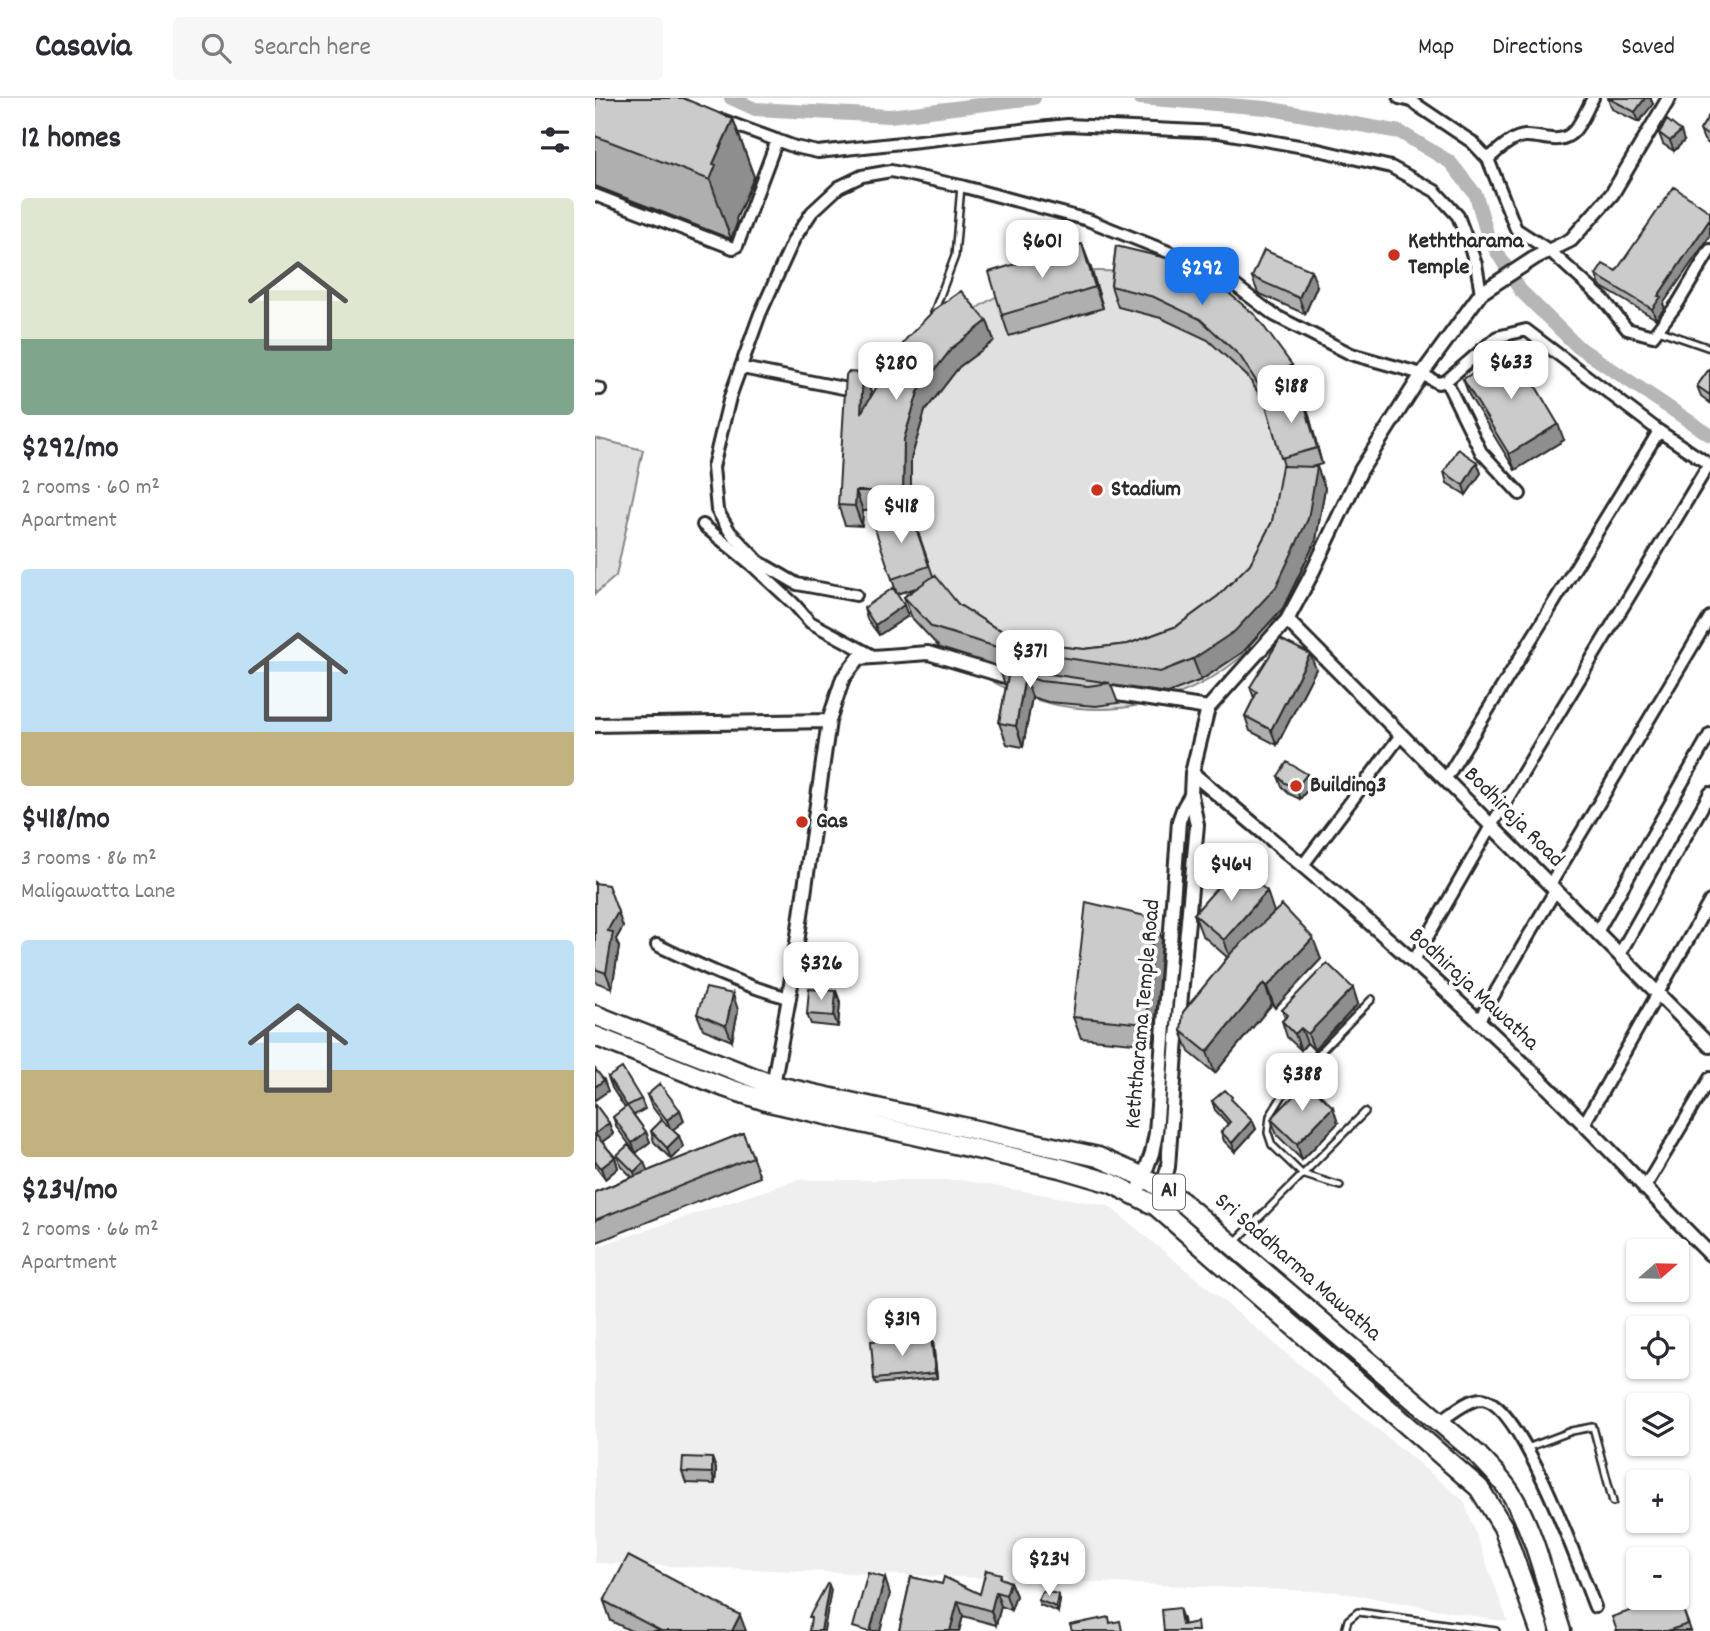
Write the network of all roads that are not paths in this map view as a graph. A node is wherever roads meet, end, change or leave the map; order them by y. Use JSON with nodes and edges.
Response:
{"nodes":[{"id":1,"x":1399,"y":98,"type":"edge"},
{"id":2,"x":1593,"y":98,"type":"edge"},
{"id":3,"x":1669,"y":98,"type":"edge"},
{"id":4,"x":716,"y":118,"type":"edge"},
{"id":5,"x":777,"y":140,"type":"junction"},
{"id":6,"x":1488,"y":159,"type":"junction"},
{"id":7,"x":961,"y":186,"type":"junction"},
{"id":8,"x":595,"y":195,"type":"edge"},
{"id":9,"x":1710,"y":250,"type":"edge"},
{"id":10,"x":1550,"y":251,"type":"junction"},
{"id":11,"x":1481,"y":293,"type":"junction"},
{"id":12,"x":930,"y":318,"type":"edge"},
{"id":13,"x":1658,"y":330,"type":"junction"},
{"id":14,"x":1710,"y":348,"type":"edge"},
{"id":15,"x":742,"y":368,"type":"junction"},
{"id":16,"x":1422,"y":374,"type":"junction"},
{"id":17,"x":1446,"y":382,"type":"junction"},
{"id":18,"x":848,"y":389,"type":"edge"},
{"id":19,"x":1659,"y":431,"type":"junction"},
{"id":20,"x":1709,"y":465,"type":"edge"},
{"id":21,"x":1520,"y":494,"type":"dead end"},
{"id":22,"x":703,"y":525,"type":"dead end"},
{"id":23,"x":856,"y":595,"type":"dead end"},
{"id":24,"x":1710,"y":617,"type":"edge"},
{"id":25,"x":1287,"y":620,"type":"junction"},
{"id":26,"x":875,"y":657,"type":"junction"},
{"id":27,"x":1031,"y":682,"type":"edge"},
{"id":28,"x":1080,"y":689,"type":"edge"},
{"id":29,"x":1208,"y":708,"type":"junction"},
{"id":30,"x":829,"y":722,"type":"junction"},
{"id":31,"x":595,"y":725,"type":"edge"},
{"id":32,"x":1710,"y":734,"type":"edge"},
{"id":33,"x":1401,"y":735,"type":"junction"},
{"id":34,"x":1192,"y":773,"type":"junction"},
{"id":35,"x":1445,"y":780,"type":"junction"},
{"id":36,"x":1710,"y":793,"type":"edge"},
{"id":37,"x":1191,"y":795,"type":"junction"},
{"id":38,"x":1491,"y":826,"type":"junction"},
{"id":39,"x":1303,"y":865,"type":"junction"},
{"id":40,"x":1553,"y":888,"type":"junction"},
{"id":41,"x":1174,"y":897,"type":"junction"},
{"id":42,"x":1190,"y":901,"type":"junction"},
{"id":43,"x":1710,"y":901,"type":"edge"},
{"id":44,"x":1597,"y":932,"type":"junction"},
{"id":45,"x":657,"y":945,"type":"dead end"},
{"id":46,"x":1619,"y":955,"type":"junction"},
{"id":47,"x":1413,"y":962,"type":"junction"},
{"id":48,"x":1657,"y":993,"type":"junction"},
{"id":49,"x":789,"y":998,"type":"junction"},
{"id":50,"x":1372,"y":999,"type":"dead end"},
{"id":51,"x":595,"y":1015,"type":"edge"},
{"id":52,"x":1478,"y":1022,"type":"junction"},
{"id":53,"x":595,"y":1036,"type":"edge"},
{"id":54,"x":1171,"y":1038,"type":"junction"},
{"id":55,"x":1710,"y":1046,"type":"edge"},
{"id":56,"x":1710,"y":1078,"type":"edge"},
{"id":57,"x":773,"y":1085,"type":"junction"},
{"id":58,"x":1365,"y":1112,"type":"dead end"},
{"id":59,"x":1584,"y":1124,"type":"junction"},
{"id":60,"x":1303,"y":1174,"type":"junction"},
{"id":61,"x":1144,"y":1177,"type":"junction"},
{"id":62,"x":1340,"y":1186,"type":"dead end"},
{"id":63,"x":1163,"y":1188,"type":"junction"},
{"id":64,"x":1644,"y":1189,"type":"junction"},
{"id":65,"x":1137,"y":1195,"type":"junction"},
{"id":66,"x":1156,"y":1206,"type":"junction"},
{"id":67,"x":1232,"y":1244,"type":"junction"},
{"id":68,"x":1710,"y":1254,"type":"edge"},
{"id":69,"x":1439,"y":1422,"type":"junction"},
{"id":70,"x":1526,"y":1449,"type":"junction"},
{"id":71,"x":1613,"y":1502,"type":"dead end"},
{"id":72,"x":1595,"y":1607,"type":"dead end"},
{"id":73,"x":1345,"y":1631,"type":"edge"},
{"id":74,"x":1496,"y":1631,"type":"edge"},
{"id":75,"x":1540,"y":1631,"type":"edge"},
{"id":76,"x":1561,"y":1631,"type":"edge"}],
"edges":[{"from":1,"to":6,"type":"street"},
{"from":2,"to":6,"type":"street"},
{"from":3,"to":10,"type":"street","name":"Keththarama Temple Road"},
{"from":4,"to":5,"type":"street"},
{"from":5,"to":8,"type":"street"},
{"from":5,"to":11,"type":"street"},
{"from":6,"to":10,"type":"street"},
{"from":7,"to":12,"type":"lane"},
{"from":7,"to":15,"type":"street"},
{"from":7,"to":16,"type":"street"},
{"from":9,"to":13,"type":"street"},
{"from":10,"to":11,"type":"street","name":"Keththarama Temple Road"},
{"from":10,"to":13,"type":"street"},
{"from":11,"to":16,"type":"street","name":"Keththarama Temple Road"},
{"from":13,"to":14,"type":"lane"},
{"from":15,"to":18,"type":"street"},
{"from":15,"to":23,"type":"street"},
{"from":16,"to":17,"type":"street"},
{"from":16,"to":25,"type":"street","name":"Keththarama Temple Road"},
{"from":17,"to":19,"type":"street"},
{"from":17,"to":21,"type":"street"},
{"from":19,"to":20,"type":"street"},
{"from":19,"to":35,"type":"street"},
{"from":20,"to":38,"type":"street"},
{"from":22,"to":26,"type":"street"},
{"from":24,"to":40,"type":"street"},
{"from":25,"to":29,"type":"street","name":"Keththarama Temple Road"},
{"from":25,"to":33,"type":"street","name":"Bodhiraja Road"},
{"from":26,"to":27,"type":"street"},
{"from":26,"to":30,"type":"street"},
{"from":28,"to":29,"type":"street"},
{"from":29,"to":34,"type":"street","name":"Keththarama Temple Road"},
{"from":30,"to":31,"type":"street"},
{"from":30,"to":49,"type":"street"},
{"from":32,"to":44,"type":"street"},
{"from":33,"to":35,"type":"street","name":"Bodhiraja Road"},
{"from":33,"to":39,"type":"street"},
{"from":34,"to":37,"type":"street","name":"Keththarama Temple Road"},
{"from":34,"to":39,"type":"street","name":"Bodhiraja Mawatha"},
{"from":35,"to":38,"type":"street","name":"Bodhiraja Road"},
{"from":36,"to":46,"type":"street"},
{"from":37,"to":41,"type":"street","name":"Keththarama Temple Road"},
{"from":37,"to":42,"type":"street","name":"Keththarama Temple Road"},
{"from":38,"to":40,"type":"street","name":"Bodhiraja Road"},
{"from":38,"to":47,"type":"street"},
{"from":39,"to":47,"type":"street","name":"Bodhiraja Mawatha"},
{"from":40,"to":44,"type":"street","name":"Bodhiraja Road"},
{"from":40,"to":52,"type":"street"},
{"from":41,"to":42,"type":"street"},
{"from":41,"to":54,"type":"street","name":"Keththarama Temple Road"},
{"from":42,"to":54,"type":"street","name":"Keththarama Temple Road"},
{"from":43,"to":48,"type":"street"},
{"from":44,"to":46,"type":"street","name":"Bodhiraja Road"},
{"from":45,"to":49,"type":"street"},
{"from":46,"to":48,"type":"street","name":"Bodhiraja Road"},
{"from":47,"to":52,"type":"street","name":"Bodhiraja Mawatha"},
{"from":48,"to":55,"type":"street","name":"Bodhiraja Road"},
{"from":48,"to":59,"type":"street"},
{"from":49,"to":57,"type":"street"},
{"from":50,"to":60,"type":"lane"},
{"from":51,"to":57,"type":"highway","name":"Sri Saddharma Mawatha","number":"A1"},
{"from":52,"to":59,"type":"street","name":"Bodhiraja Mawatha"},
{"from":53,"to":65,"type":"highway","name":"Sri Saddharma Mawatha","number":"A1"},
{"from":54,"to":61,"type":"street","name":"Keththarama Temple Road"},
{"from":54,"to":63,"type":"street","name":"Keththarama Temple Road"},
{"from":56,"to":64,"type":"street"},
{"from":57,"to":61,"type":"highway","name":"Sri Saddharma Mawatha","number":"A1"},
{"from":58,"to":60,"type":"lane"},
{"from":59,"to":64,"type":"street","name":"Bodhiraja Mawatha"},
{"from":60,"to":62,"type":"lane"},
{"from":60,"to":67,"type":"lane"},
{"from":61,"to":63,"type":"highway","name":"Sri Saddharma Mawatha","number":"A1"},
{"from":61,"to":65,"type":"street","name":"Keththarama Temple Road"},
{"from":63,"to":66,"type":"street","name":"Keththarama Temple Road"},
{"from":63,"to":67,"type":"highway","name":"Sri Saddharma Mawatha","number":"A1"},
{"from":64,"to":68,"type":"street","name":"Bodhiraja Mawatha"},
{"from":65,"to":66,"type":"highway","name":"Sri Saddharma Mawatha","number":"A1"},
{"from":66,"to":75,"type":"highway","name":"Sri Saddharma Mawatha","number":"A1"},
{"from":67,"to":69,"type":"highway","name":"Sri Saddharma Mawatha","number":"A1"},
{"from":69,"to":70,"type":"street"},
{"from":69,"to":76,"type":"highway","name":"Sri Saddharma Mawatha","number":"A1"},
{"from":70,"to":71,"type":"lane"},
{"from":70,"to":72,"type":"street"},
{"from":73,"to":74,"type":"lane"}]}
